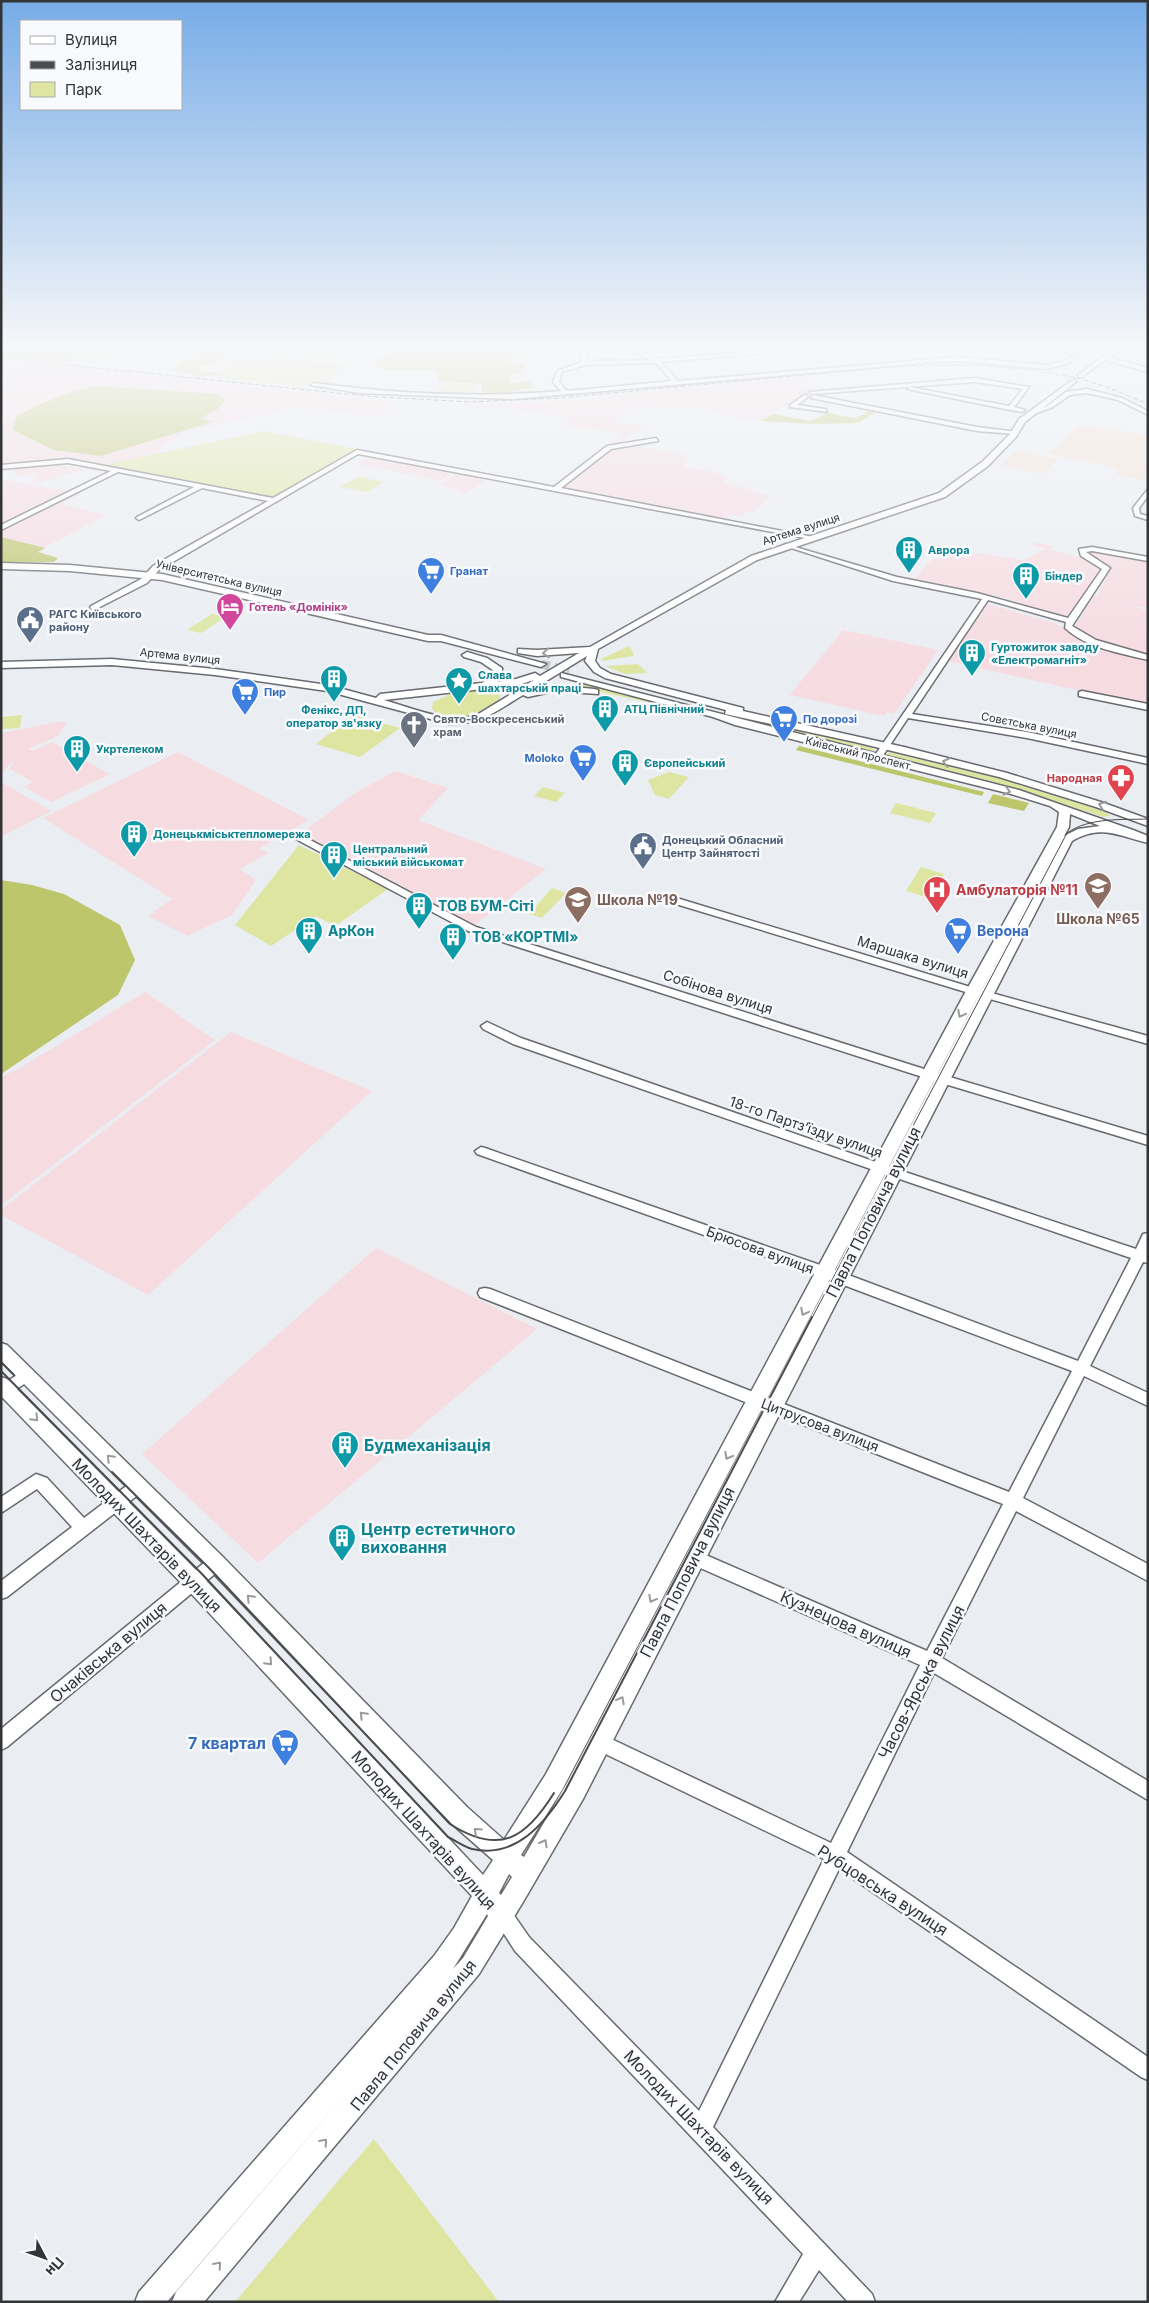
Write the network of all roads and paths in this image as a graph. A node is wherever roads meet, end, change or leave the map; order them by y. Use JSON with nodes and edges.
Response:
{"nodes":[{"id":1,"x":355,"y":452,"type":"edge"},
{"id":2,"x":359,"y":452,"type":"edge"},
{"id":3,"x":603,"y":452,"type":"edge"},
{"id":4,"x":995,"y":452,"type":"edge"},
{"id":5,"x":1,"y":467,"type":"edge"},
{"id":6,"x":118,"y":470,"type":"junction"},
{"id":7,"x":201,"y":486,"type":"junction"},
{"id":8,"x":556,"y":489,"type":"junction"},
{"id":9,"x":1148,"y":491,"type":"edge"},
{"id":10,"x":275,"y":500,"type":"junction"},
{"id":11,"x":139,"y":518,"type":"dead end"},
{"id":12,"x":1148,"y":518,"type":"edge"},
{"id":13,"x":1,"y":528,"type":"edge"},
{"id":14,"x":810,"y":538,"type":"junction"},
{"id":15,"x":787,"y":545,"type":"junction"},
{"id":16,"x":1148,"y":559,"type":"edge"},
{"id":17,"x":1,"y":566,"type":"edge"},
{"id":18,"x":149,"y":575,"type":"junction"},
{"id":19,"x":986,"y":598,"type":"junction"},
{"id":20,"x":94,"y":608,"type":"dead end"},
{"id":21,"x":1070,"y":621,"type":"junction"},
{"id":22,"x":410,"y":634,"type":"junction"},
{"id":23,"x":428,"y":641,"type":"junction"},
{"id":24,"x":594,"y":648,"type":"junction"},
{"id":25,"x":578,"y":657,"type":"junction"},
{"id":26,"x":1148,"y":658,"type":"edge"},
{"id":27,"x":1,"y":665,"type":"edge"},
{"id":28,"x":539,"y":666,"type":"tunnel mouth"},
{"id":29,"x":487,"y":686,"type":"junction"},
{"id":30,"x":442,"y":692,"type":"junction"},
{"id":31,"x":354,"y":694,"type":"junction"},
{"id":32,"x":1082,"y":694,"type":"dead end"},
{"id":33,"x":506,"y":700,"type":"junction"},
{"id":34,"x":494,"y":708,"type":"junction"},
{"id":35,"x":1148,"y":708,"type":"edge"},
{"id":36,"x":905,"y":715,"type":"junction"},
{"id":37,"x":429,"y":716,"type":"junction"},
{"id":38,"x":756,"y":716,"type":"junction"},
{"id":39,"x":740,"y":723,"type":"junction"},
{"id":40,"x":885,"y":747,"type":"junction"},
{"id":41,"x":877,"y":758,"type":"junction"},
{"id":42,"x":1148,"y":761,"type":"edge"},
{"id":43,"x":1054,"y":804,"type":"junction"},
{"id":44,"x":1148,"y":824,"type":"edge"},
{"id":45,"x":1120,"y":828,"type":"junction"},
{"id":46,"x":295,"y":835,"type":"dead end"},
{"id":47,"x":1057,"y":838,"type":"junction"},
{"id":48,"x":1148,"y":840,"type":"edge"},
{"id":49,"x":670,"y":899,"type":"dead end"},
{"id":50,"x":999,"y":957,"type":"junction"},
{"id":51,"x":980,"y":993,"type":"junction"},
{"id":52,"x":487,"y":1026,"type":"dead end"},
{"id":53,"x":1148,"y":1040,"type":"edge"},
{"id":54,"x":935,"y":1076,"type":"junction"},
{"id":55,"x":1148,"y":1141,"type":"edge"},
{"id":56,"x":481,"y":1151,"type":"dead end"},
{"id":57,"x":886,"y":1170,"type":"junction"},
{"id":58,"x":1148,"y":1238,"type":"edge"},
{"id":59,"x":1144,"y":1256,"type":"edge"},
{"id":60,"x":832,"y":1275,"type":"junction"},
{"id":61,"x":485,"y":1293,"type":"dead end"},
{"id":62,"x":1,"y":1350,"type":"edge"},
{"id":63,"x":1081,"y":1368,"type":"junction"},
{"id":64,"x":27,"y":1375,"type":"junction"},
{"id":65,"x":3,"y":1389,"type":"edge"},
{"id":66,"x":1148,"y":1400,"type":"edge"},
{"id":67,"x":765,"y":1403,"type":"junction"},
{"id":68,"x":138,"y":1486,"type":"junction"},
{"id":69,"x":1013,"y":1500,"type":"junction"},
{"id":70,"x":116,"y":1502,"type":"junction"},
{"id":71,"x":1,"y":1506,"type":"edge"},
{"id":72,"x":83,"y":1528,"type":"junction"},
{"id":73,"x":695,"y":1558,"type":"junction"},
{"id":74,"x":216,"y":1563,"type":"junction"},
{"id":75,"x":1148,"y":1573,"type":"edge"},
{"id":76,"x":193,"y":1581,"type":"junction"},
{"id":77,"x":1,"y":1591,"type":"edge"},
{"id":78,"x":931,"y":1661,"type":"junction"},
{"id":79,"x":1,"y":1741,"type":"edge"},
{"id":80,"x":599,"y":1742,"type":"junction"},
{"id":81,"x":1148,"y":1791,"type":"edge"},
{"id":82,"x":835,"y":1855,"type":"junction"},
{"id":83,"x":506,"y":1858,"type":"junction"},
{"id":84,"x":526,"y":1874,"type":"junction"},
{"id":85,"x":487,"y":1896,"type":"junction"},
{"id":86,"x":502,"y":1915,"type":"junction"},
{"id":87,"x":1148,"y":2070,"type":"edge"},
{"id":88,"x":702,"y":2129,"type":"junction"},
{"id":89,"x":818,"y":2251,"type":"junction"},
{"id":90,"x":149,"y":2302,"type":"edge"},
{"id":91,"x":186,"y":2302,"type":"edge"},
{"id":92,"x":786,"y":2302,"type":"edge"},
{"id":93,"x":864,"y":2302,"type":"edge"}],
"edges":[{"from":1,"to":10,"type":"street"},
{"from":2,"to":8,"type":"street"},
{"from":3,"to":8,"type":"street"},
{"from":4,"to":14,"type":"main road","name":"Артема вулиця"},
{"from":5,"to":6,"type":"street"},
{"from":6,"to":7,"type":"street"},
{"from":6,"to":13,"type":"street"},
{"from":7,"to":10,"type":"street"},
{"from":7,"to":11,"type":"street"},
{"from":8,"to":14,"type":"street"},
{"from":9,"to":12,"type":"street"},
{"from":10,"to":18,"type":"street"},
{"from":14,"to":15,"type":"main road","name":"Артема вулиця"},
{"from":15,"to":19,"type":"street"},
{"from":15,"to":24,"type":"main road","name":"Артема вулиця"},
{"from":16,"to":21,"type":"street"},
{"from":17,"to":18,"type":"main road","name":"Університетська вулиця"},
{"from":18,"to":20,"type":"street"},
{"from":18,"to":22,"type":"main road","name":"Університетська вулиця"},
{"from":19,"to":21,"type":"street"},
{"from":19,"to":36,"type":"street"},
{"from":21,"to":26,"type":"street"},
{"from":22,"to":23,"type":"main road"},
{"from":24,"to":22,"type":"main road","one_way":true},
{"from":23,"to":28,"type":"main road"},
{"from":23,"to":29,"type":"main road"},
{"from":24,"to":25,"type":"main road","name":"Артема вулиця"},
{"from":24,"to":38,"type":"main road"},
{"from":25,"to":29,"type":"main road","name":"Артема вулиця"},
{"from":25,"to":33,"type":"main road","name":"Артема вулиця"},
{"from":27,"to":31,"type":"main road","name":"Артема вулиця"},
{"from":29,"to":30,"type":"main road","name":"Артема вулиця"},
{"from":29,"to":33,"type":"main road"},
{"from":30,"to":31,"type":"main road","name":"Артема вулиця"},
{"from":30,"to":37,"type":"main road"},
{"from":31,"to":37,"type":"main road","name":"Артема вулиця"},
{"from":32,"to":35,"type":"street"},
{"from":33,"to":34,"type":"main road","name":"Артема вулиця"},
{"from":34,"to":37,"type":"main road","name":"Артема вулиця"},
{"from":34,"to":39,"type":"main road"},
{"from":36,"to":40,"type":"street"},
{"from":36,"to":42,"type":"street","name":"Совєтська вулиця"},
{"from":38,"to":39,"type":"main road","name":"Київський проспект"},
{"from":38,"to":40,"type":"main road","name":"Київський проспект"},
{"from":39,"to":41,"type":"main road","name":"Київський проспект"},
{"from":40,"to":41,"type":"street"},
{"from":44,"to":40,"type":"main road","name":"Київський проспект","one_way":true},
{"from":41,"to":43,"type":"main road","name":"Київський проспект","one_way":true},
{"from":43,"to":45,"type":"main road","name":"Київський проспект"},
{"from":43,"to":47,"type":"main road","name":"Павла Поповича вулиця"},
{"from":44,"to":45,"type":"main road"},
{"from":45,"to":47,"type":"main road"},
{"from":45,"to":48,"type":"main road","name":"Київський проспект"},
{"from":45,"to":50,"type":"main road","name":"Павла Поповича вулиця"},
{"from":46,"to":54,"type":"street","name":"Собінова вулиця"},
{"from":47,"to":50,"type":"main road","name":"Павла Поповича вулиця"},
{"from":49,"to":51,"type":"street","name":"Маршака вулиця"},
{"from":50,"to":51,"type":"main road","name":"Павла Поповича вулиця"},
{"from":51,"to":53,"type":"street","name":"Маршака вулиця"},
{"from":51,"to":54,"type":"main road","name":"Павла Поповича вулиця"},
{"from":52,"to":57,"type":"street","name":"18-го Партз’їзду вулиця"},
{"from":54,"to":55,"type":"street","name":"Собінова вулиця"},
{"from":54,"to":57,"type":"main road","name":"Павла Поповича вулиця"},
{"from":56,"to":60,"type":"street","name":"Брюсова вулиця"},
{"from":57,"to":59,"type":"street","name":"18-го Партз’їзду вулиця"},
{"from":57,"to":60,"type":"main road","name":"Павла Поповича вулиця"},
{"from":58,"to":59,"type":"street","name":"Часов-Ярська вулиця"},
{"from":59,"to":63,"type":"street","name":"Часов-Ярська вулиця"},
{"from":60,"to":63,"type":"street","name":"Брюсова вулиця"},
{"from":60,"to":67,"type":"main road","name":"Павла Поповича вулиця"},
{"from":61,"to":67,"type":"street","name":"Цитрусова вулиця"},
{"from":62,"to":64,"type":"main road","name":"Молодих Шахтарів вулиця"},
{"from":63,"to":66,"type":"street","name":"Брюсова вулиця"},
{"from":63,"to":69,"type":"street","name":"Часов-Ярська вулиця"},
{"from":64,"to":65,"type":"street"},
{"from":68,"to":64,"type":"main road","name":"Молодих Шахтарів вулиця","one_way":true},
{"from":65,"to":70,"type":"main road","name":"Молодих Шахтарів вулиця","one_way":true},
{"from":67,"to":69,"type":"street","name":"Цитрусова вулиця"},
{"from":67,"to":73,"type":"main road","name":"Павла Поповича вулиця"},
{"from":67,"to":83,"type":"main road","name":"Павла Поповича вулиця","one_way":true},
{"from":68,"to":70,"type":"street"},
{"from":68,"to":74,"type":"main road","name":"Молодих Шахтарів вулиця"},
{"from":69,"to":75,"type":"street","name":"Цитрусова вулиця"},
{"from":69,"to":78,"type":"street","name":"Часов-Ярська вулиця"},
{"from":70,"to":72,"type":"street"},
{"from":70,"to":76,"type":"main road","name":"Молодих Шахтарів вулиця"},
{"from":71,"to":72,"type":"street"},
{"from":72,"to":77,"type":"street"},
{"from":73,"to":78,"type":"street","name":"Кузнецова вулиця"},
{"from":80,"to":73,"type":"main road","name":"Павла Поповича вулиця","one_way":true},
{"from":74,"to":76,"type":"street","name":"Очаківська вулиця"},
{"from":83,"to":74,"type":"main road","name":"Молодих Шахтарів вулиця","one_way":true},
{"from":76,"to":79,"type":"street","name":"Очаківська вулиця"},
{"from":76,"to":85,"type":"main road","name":"Молодих Шахтарів вулиця","one_way":true},
{"from":78,"to":81,"type":"street","name":"Кузнецова вулиця"},
{"from":78,"to":82,"type":"street","name":"Часов-Ярська вулиця"},
{"from":80,"to":82,"type":"street","name":"Рубцовська вулиця"},
{"from":84,"to":80,"type":"main road","name":"Павла Поповича вулиця","one_way":true},
{"from":82,"to":87,"type":"street","name":"Рубцовська вулиця"},
{"from":82,"to":88,"type":"street","name":"Часов-Ярська вулиця"},
{"from":83,"to":84,"type":"main road","name":"Молодих Шахтарів вулиця"},
{"from":83,"to":85,"type":"main road","name":"Павла Поповича вулиця"},
{"from":84,"to":86,"type":"main road","name":"Павла Поповича вулиця"},
{"from":85,"to":86,"type":"main road","name":"Молодих Шахтарів вулиця"},
{"from":85,"to":90,"type":"main road","name":"Павла Поповича вулиця"},
{"from":86,"to":88,"type":"street","name":"Молодих Шахтарів вулиця"},
{"from":91,"to":86,"type":"main road","name":"Павла Поповича вулиця","one_way":true},
{"from":88,"to":89,"type":"street","name":"Молодих Шахтарів вулиця"},
{"from":89,"to":92,"type":"street"},
{"from":89,"to":93,"type":"street","name":"Молодих Шахтарів вулиця"}]}
